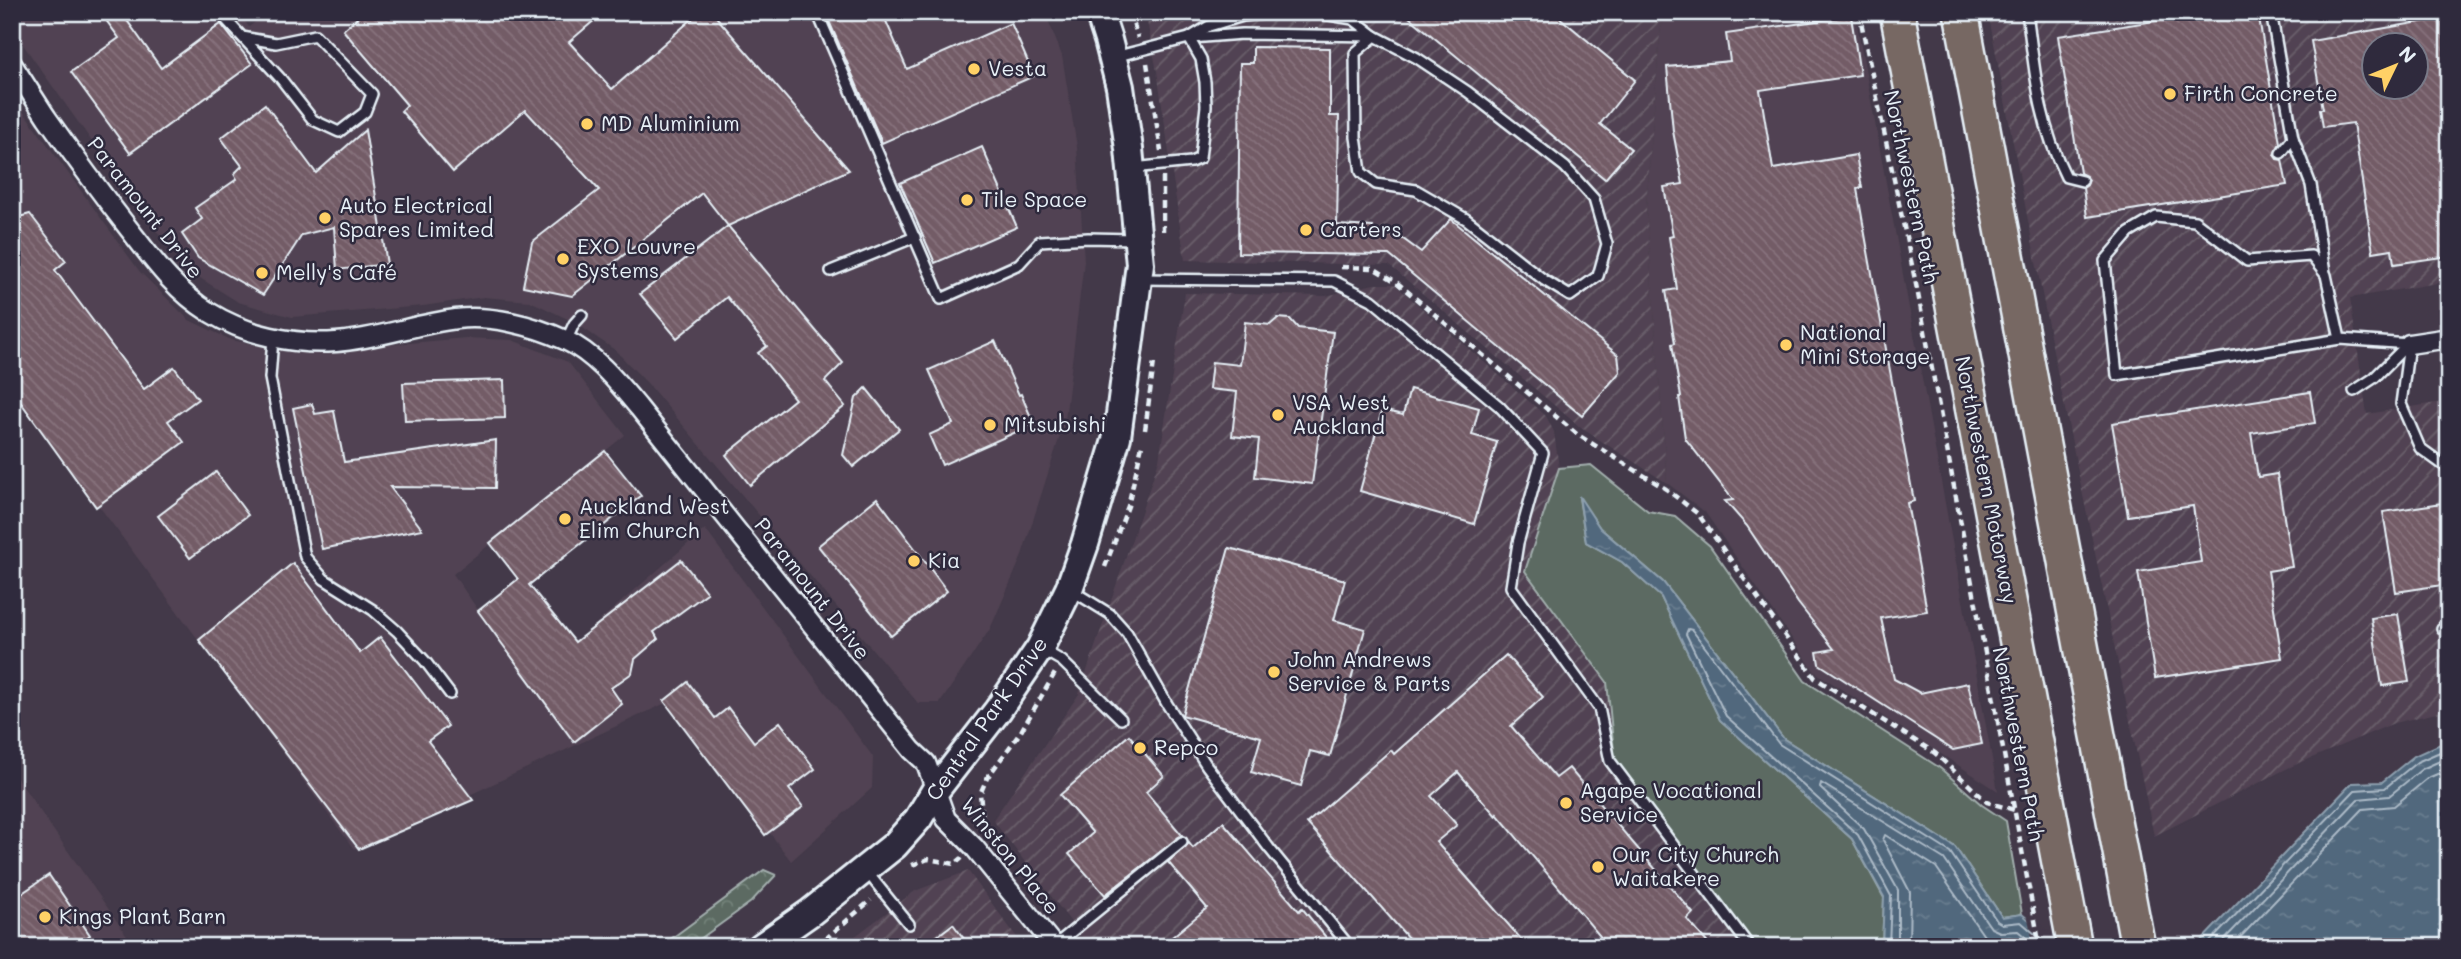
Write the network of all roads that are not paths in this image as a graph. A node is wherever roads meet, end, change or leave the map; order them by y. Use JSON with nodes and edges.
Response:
{"nodes":[{"id":1,"x":219,"y":12,"type":"edge"},
{"id":2,"x":817,"y":12,"type":"edge"},
{"id":3,"x":1098,"y":12,"type":"edge"},
{"id":4,"x":1897,"y":12,"type":"edge"},
{"id":5,"x":1961,"y":12,"type":"edge"},
{"id":6,"x":2027,"y":12,"type":"edge"},
{"id":7,"x":2271,"y":12,"type":"edge"},
{"id":8,"x":1375,"y":36,"type":"junction"},
{"id":9,"x":242,"y":37,"type":"junction"},
{"id":10,"x":1189,"y":38,"type":"junction"},
{"id":11,"x":1112,"y":57,"type":"junction"},
{"id":12,"x":12,"y":64,"type":"edge"},
{"id":13,"x":2293,"y":138,"type":"junction"},
{"id":14,"x":2281,"y":153,"type":"dead end"},
{"id":15,"x":1131,"y":168,"type":"junction"},
{"id":16,"x":2082,"y":181,"type":"dead end"},
{"id":17,"x":915,"y":237,"type":"junction"},
{"id":18,"x":1150,"y":239,"type":"junction"},
{"id":19,"x":831,"y":271,"type":"dead end"},
{"id":20,"x":2326,"y":275,"type":"junction"},
{"id":21,"x":1139,"y":279,"type":"junction"},
{"id":22,"x":582,"y":315,"type":"dead end"},
{"id":23,"x":273,"y":338,"type":"junction"},
{"id":24,"x":2449,"y":338,"type":"edge"},
{"id":25,"x":2340,"y":339,"type":"junction"},
{"id":26,"x":566,"y":341,"type":"junction"},
{"id":27,"x":2409,"y":344,"type":"junction"},
{"id":28,"x":2354,"y":391,"type":"dead end"},
{"id":29,"x":2449,"y":469,"type":"edge"},
{"id":30,"x":1069,"y":589,"type":"junction"},
{"id":31,"x":1040,"y":648,"type":"junction"},
{"id":32,"x":450,"y":694,"type":"dead end"},
{"id":33,"x":1121,"y":719,"type":"dead end"},
{"id":34,"x":935,"y":792,"type":"junction"},
{"id":35,"x":1182,"y":842,"type":"dead end"},
{"id":36,"x":864,"y":868,"type":"junction"},
{"id":37,"x":909,"y":924,"type":"dead end"},
{"id":38,"x":1054,"y":946,"type":"edge"},
{"id":39,"x":761,"y":947,"type":"edge"},
{"id":40,"x":1350,"y":947,"type":"edge"},
{"id":41,"x":1750,"y":947,"type":"edge"},
{"id":42,"x":2075,"y":947,"type":"edge"},
{"id":43,"x":2138,"y":947,"type":"edge"}],
"edges":[{"from":1,"to":9,"type":"lane"},
{"from":2,"to":17,"type":"lane"},
{"from":3,"to":11,"type":"main road","name":"Central Park Drive"},
{"from":4,"to":42,"type":"highway","name":"Northwestern Motorway"},
{"from":5,"to":43,"type":"highway"},
{"from":6,"to":16,"type":"lane"},
{"from":7,"to":13,"type":"lane"},
{"from":8,"to":8,"type":"lane"},
{"from":8,"to":10,"type":"lane"},
{"from":8,"to":10,"type":"lane"},
{"from":9,"to":9,"type":"lane"},
{"from":10,"to":11,"type":"lane"},
{"from":10,"to":15,"type":"lane"},
{"from":11,"to":15,"type":"main road","name":"Central Park Drive"},
{"from":12,"to":23,"type":"street","name":"Paramount Drive"},
{"from":13,"to":14,"type":"lane"},
{"from":13,"to":20,"type":"lane"},
{"from":15,"to":18,"type":"main road","name":"Central Park Drive"},
{"from":17,"to":18,"type":"lane"},
{"from":17,"to":19,"type":"lane"},
{"from":18,"to":21,"type":"main road","name":"Central Park Drive"},
{"from":20,"to":25,"type":"lane"},
{"from":20,"to":25,"type":"lane"},
{"from":21,"to":30,"type":"main road","name":"Central Park Drive"},
{"from":21,"to":41,"type":"lane"},
{"from":22,"to":26,"type":"lane"},
{"from":23,"to":26,"type":"street","name":"Paramount Drive"},
{"from":23,"to":32,"type":"lane"},
{"from":24,"to":27,"type":"street"},
{"from":25,"to":27,"type":"lane"},
{"from":26,"to":34,"type":"street","name":"Paramount Drive"},
{"from":27,"to":28,"type":"lane"},
{"from":27,"to":29,"type":"lane"},
{"from":30,"to":31,"type":"main road","name":"Central Park Drive"},
{"from":30,"to":40,"type":"lane"},
{"from":31,"to":33,"type":"lane"},
{"from":31,"to":34,"type":"main road","name":"Central Park Drive"},
{"from":34,"to":36,"type":"main road","name":"Central Park Drive"},
{"from":34,"to":38,"type":"street","name":"Winston Place"},
{"from":35,"to":38,"type":"lane"},
{"from":36,"to":37,"type":"lane"},
{"from":36,"to":39,"type":"main road","name":"Central Park Drive"}]}
